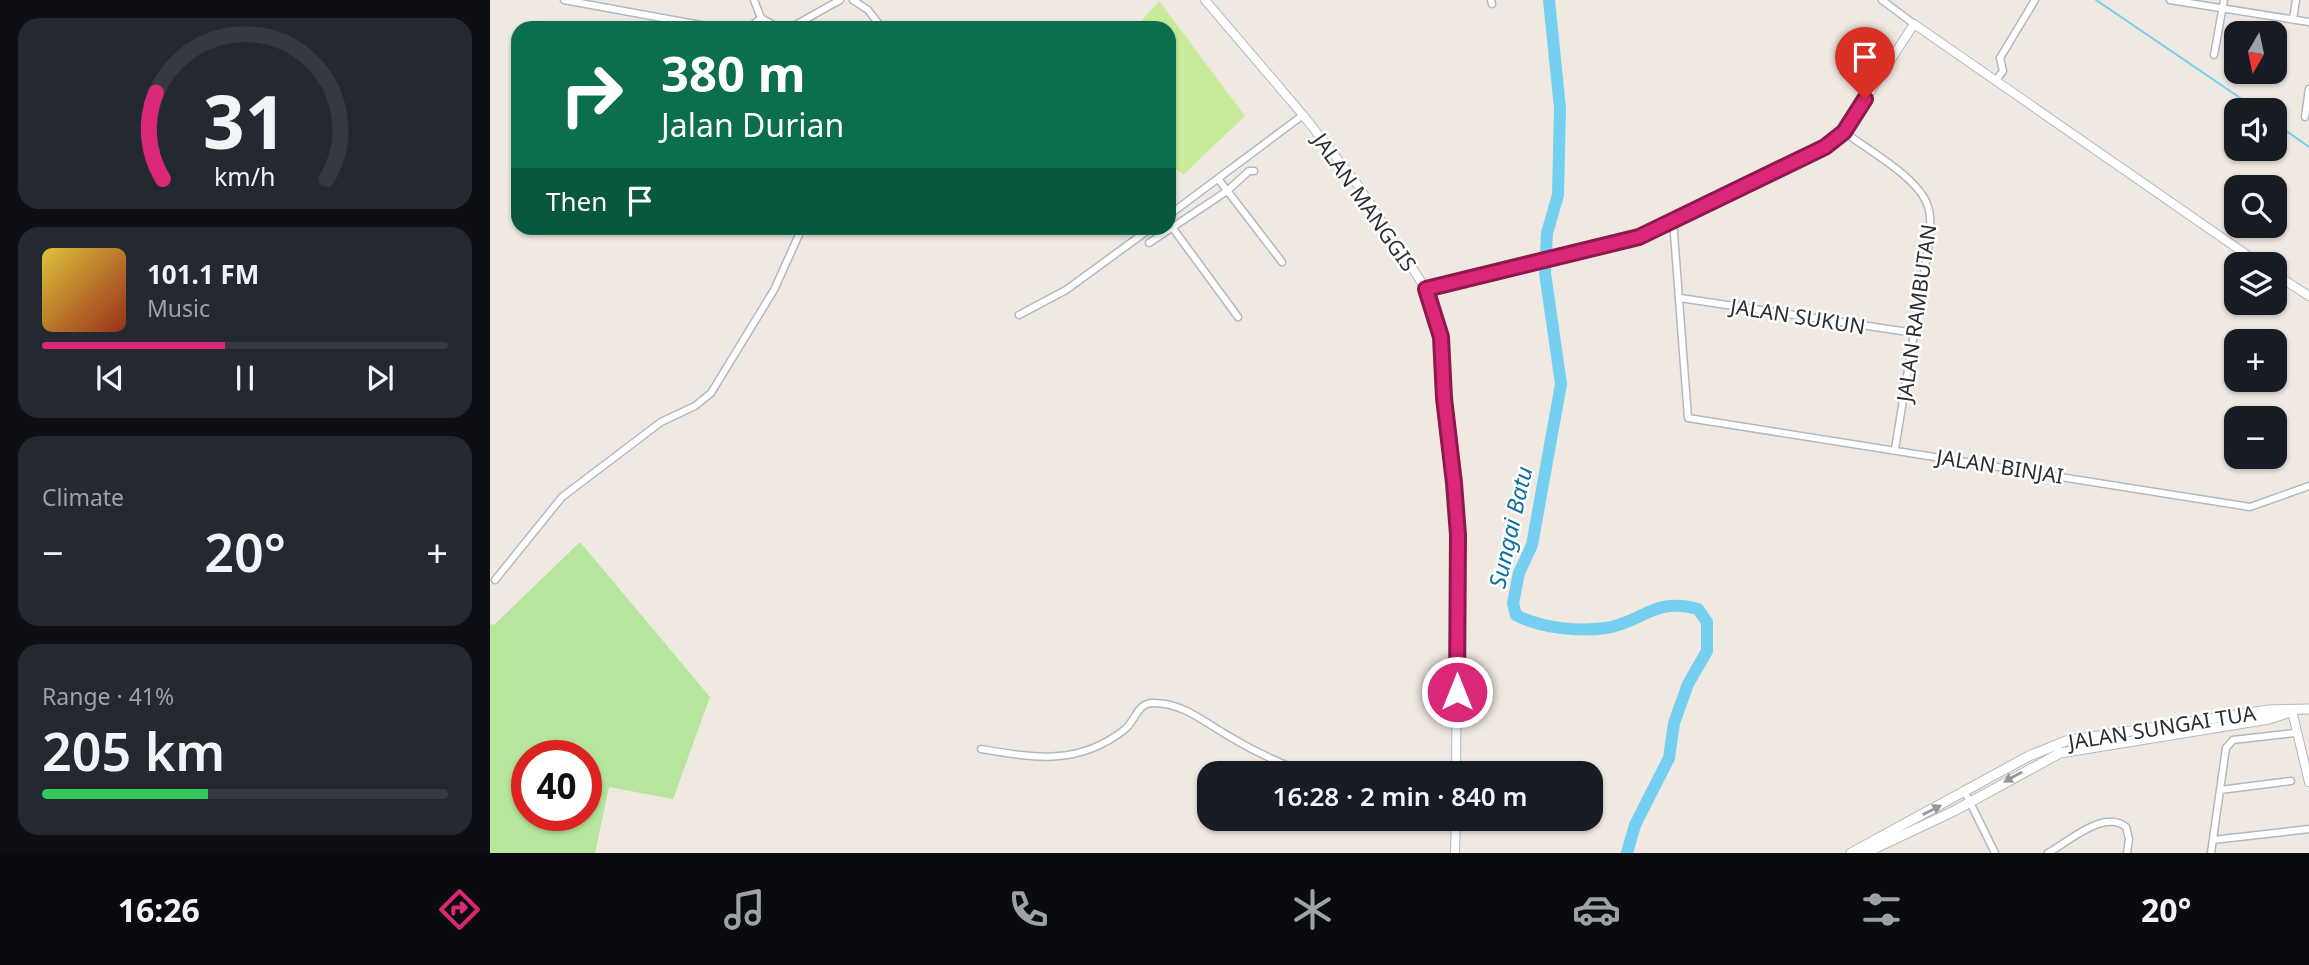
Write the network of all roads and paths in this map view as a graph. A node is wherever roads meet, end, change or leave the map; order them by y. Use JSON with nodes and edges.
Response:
{"nodes":[{"id":1,"x":564,"y":0,"type":"edge"},
{"id":2,"x":754,"y":0,"type":"edge"},
{"id":3,"x":840,"y":0,"type":"edge"},
{"id":4,"x":853,"y":0,"type":"edge"},
{"id":5,"x":1205,"y":0,"type":"edge"},
{"id":6,"x":1882,"y":0,"type":"edge"},
{"id":7,"x":2035,"y":0,"type":"edge"},
{"id":8,"x":2170,"y":0,"type":"edge"},
{"id":9,"x":2224,"y":0,"type":"edge"},
{"id":10,"x":2296,"y":0,"type":"edge"},
{"id":11,"x":2222,"y":8,"type":"junction"},
{"id":12,"x":2293,"y":19,"type":"junction"},
{"id":13,"x":679,"y":21,"type":"edge"},
{"id":14,"x":764,"y":21,"type":"edge"},
{"id":15,"x":801,"y":21,"type":"edge"},
{"id":16,"x":877,"y":21,"type":"edge"},
{"id":17,"x":2309,"y":22,"type":"edge"},
{"id":18,"x":1914,"y":24,"type":"junction"},
{"id":19,"x":2214,"y":55,"type":"dead end"},
{"id":20,"x":1996,"y":80,"type":"junction"},
{"id":21,"x":2309,"y":89,"type":"edge"},
{"id":22,"x":1303,"y":115,"type":"junction"},
{"id":23,"x":2305,"y":117,"type":"dead end"},
{"id":24,"x":1844,"y":132,"type":"junction"},
{"id":25,"x":1254,"y":171,"type":"dead end"},
{"id":26,"x":1219,"y":180,"type":"junction"},
{"id":27,"x":1227,"y":191,"type":"junction"},
{"id":28,"x":1176,"y":210,"type":"edge"},
{"id":29,"x":1673,"y":220,"type":"junction"},
{"id":30,"x":1176,"y":222,"type":"edge"},
{"id":31,"x":1176,"y":232,"type":"edge"},
{"id":32,"x":799,"y":235,"type":"edge"},
{"id":33,"x":1141,"y":235,"type":"edge"},
{"id":34,"x":1159,"y":235,"type":"edge"},
{"id":35,"x":1149,"y":243,"type":"dead end"},
{"id":36,"x":2243,"y":252,"type":"edge"},
{"id":37,"x":1282,"y":262,"type":"dead end"},
{"id":38,"x":2287,"y":282,"type":"edge"},
{"id":39,"x":1426,"y":289,"type":"junction"},
{"id":40,"x":2309,"y":296,"type":"edge"},
{"id":41,"x":1680,"y":298,"type":"junction"},
{"id":42,"x":1018,"y":315,"type":"dead end"},
{"id":43,"x":1238,"y":317,"type":"dead end"},
{"id":44,"x":1915,"y":333,"type":"junction"},
{"id":45,"x":1895,"y":449,"type":"junction"},
{"id":46,"x":2309,"y":486,"type":"edge"},
{"id":47,"x":495,"y":580,"type":"dead end"},
{"id":48,"x":2309,"y":709,"type":"edge"},
{"id":49,"x":2291,"y":711,"type":"junction"},
{"id":50,"x":2295,"y":733,"type":"junction"},
{"id":51,"x":981,"y":749,"type":"dead end"},
{"id":52,"x":1279,"y":761,"type":"edge"},
{"id":53,"x":1456,"y":761,"type":"edge"},
{"id":54,"x":2291,"y":781,"type":"dead end"},
{"id":55,"x":2309,"y":782,"type":"edge"},
{"id":56,"x":2220,"y":790,"type":"junction"},
{"id":57,"x":1965,"y":792,"type":"junction"},
{"id":58,"x":1956,"y":797,"type":"junction"},
{"id":59,"x":1966,"y":804,"type":"junction"},
{"id":60,"x":2309,"y":829,"type":"edge"},
{"id":61,"x":1456,"y":831,"type":"edge"},
{"id":62,"x":2213,"y":840,"type":"junction"},
{"id":63,"x":2063,"y":845,"type":"junction"},
{"id":64,"x":1455,"y":853,"type":"edge"},
{"id":65,"x":1851,"y":853,"type":"edge"},
{"id":66,"x":1865,"y":853,"type":"edge"},
{"id":67,"x":1995,"y":853,"type":"edge"},
{"id":68,"x":2048,"y":853,"type":"edge"},
{"id":69,"x":2066,"y":853,"type":"edge"},
{"id":70,"x":2127,"y":853,"type":"edge"},
{"id":71,"x":2211,"y":853,"type":"edge"}],
"edges":[{"from":1,"to":13,"type":"street"},
{"from":2,"to":14,"type":"street"},
{"from":3,"to":15,"type":"street"},
{"from":4,"to":16,"type":"street"},
{"from":5,"to":22,"type":"street","name":"JALAN MANGGIS"},
{"from":6,"to":18,"type":"street"},
{"from":7,"to":20,"type":"street"},
{"from":8,"to":11,"type":"street"},
{"from":9,"to":11,"type":"street"},
{"from":10,"to":12,"type":"street"},
{"from":11,"to":12,"type":"street"},
{"from":11,"to":19,"type":"street"},
{"from":12,"to":17,"type":"street"},
{"from":18,"to":20,"type":"street"},
{"from":18,"to":24,"type":"street"},
{"from":20,"to":36,"type":"street"},
{"from":21,"to":23,"type":"street"},
{"from":22,"to":26,"type":"street"},
{"from":22,"to":39,"type":"street","name":"JALAN MANGGIS"},
{"from":24,"to":29,"type":"street"},
{"from":24,"to":44,"type":"street","name":"JALAN RAMBUTAN"},
{"from":25,"to":27,"type":"street"},
{"from":26,"to":27,"type":"street"},
{"from":26,"to":28,"type":"street"},
{"from":27,"to":30,"type":"street"},
{"from":27,"to":37,"type":"street"},
{"from":29,"to":39,"type":"street"},
{"from":29,"to":41,"type":"street"},
{"from":31,"to":43,"type":"street"},
{"from":32,"to":47,"type":"street"},
{"from":33,"to":42,"type":"street"},
{"from":34,"to":35,"type":"street"},
{"from":38,"to":40,"type":"street"},
{"from":39,"to":53,"type":"street","name":"JALAN MANGGIS"},
{"from":41,"to":44,"type":"street","name":"JALAN SUKUN"},
{"from":41,"to":45,"type":"street","name":"JALAN BINJAI"},
{"from":44,"to":45,"type":"street","name":"JALAN RAMBUTAN"},
{"from":45,"to":46,"type":"street","name":"JALAN BINJAI"},
{"from":48,"to":49,"type":"main road","name":"JALAN SUNGAI TUA"},
{"from":49,"to":50,"type":"street"},
{"from":49,"to":57,"type":"main road","name":"JALAN SUNGAI TUA"},
{"from":49,"to":59,"type":"main road","name":"JALAN SUNGAI TUA","one_way":true},
{"from":50,"to":55,"type":"street"},
{"from":50,"to":56,"type":"street"},
{"from":51,"to":52,"type":"street"},
{"from":54,"to":56,"type":"street"},
{"from":56,"to":62,"type":"street"},
{"from":57,"to":58,"type":"main road","name":"JALAN SUNGAI TUA"},
{"from":57,"to":59,"type":"street"},
{"from":58,"to":59,"type":"street"},
{"from":65,"to":58,"type":"main road","name":"JALAN SUNGAI TUA","one_way":true},
{"from":59,"to":66,"type":"main road","name":"JALAN SUNGAI TUA"},
{"from":59,"to":67,"type":"street"},
{"from":60,"to":62,"type":"street"},
{"from":61,"to":64,"type":"street"},
{"from":62,"to":71,"type":"street"},
{"from":63,"to":68,"type":"street"},
{"from":63,"to":69,"type":"street"},
{"from":63,"to":70,"type":"street"}]}
